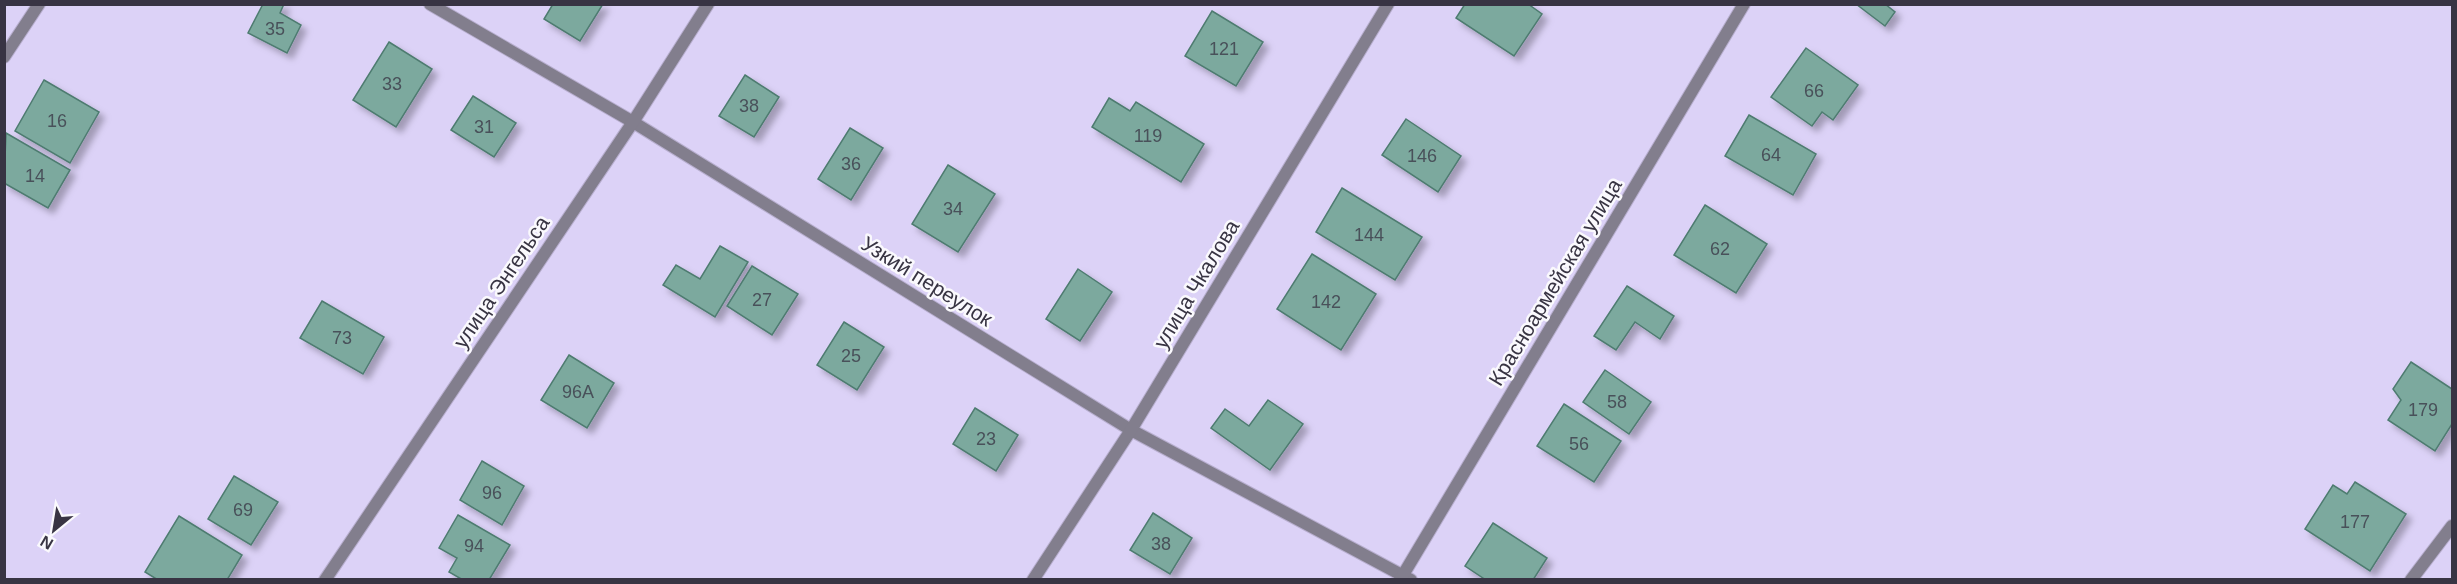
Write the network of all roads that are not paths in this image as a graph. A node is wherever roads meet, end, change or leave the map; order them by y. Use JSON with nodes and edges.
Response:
{"nodes":[{"id":1,"x":39,"y":4,"type":"edge"},
{"id":2,"x":430,"y":4,"type":"edge"},
{"id":3,"x":708,"y":4,"type":"edge"},
{"id":4,"x":1388,"y":4,"type":"edge"},
{"id":5,"x":1744,"y":4,"type":"edge"},
{"id":6,"x":4,"y":57,"type":"edge"},
{"id":7,"x":633,"y":122,"type":"junction"},
{"id":8,"x":1131,"y":430,"type":"junction"},
{"id":9,"x":2452,"y":526,"type":"edge"},
{"id":10,"x":1405,"y":578,"type":"edge"},
{"id":11,"x":325,"y":579,"type":"edge"},
{"id":12,"x":1033,"y":579,"type":"edge"},
{"id":13,"x":2411,"y":579,"type":"edge"}],
"edges":[{"from":1,"to":6,"type":"street"},
{"from":2,"to":7,"type":"street","name":"Узкий переулок"},
{"from":3,"to":7,"type":"street","name":"улица Энгельса"},
{"from":4,"to":8,"type":"street","name":"улица Чкалова"},
{"from":5,"to":10,"type":"street","name":"Красноармейская улица"},
{"from":7,"to":8,"type":"street","name":"Узкий переулок"},
{"from":7,"to":11,"type":"street","name":"улица Энгельса"},
{"from":8,"to":10,"type":"street","name":"Узкий переулок"},
{"from":8,"to":12,"type":"street","name":"улица Чкалова"},
{"from":9,"to":13,"type":"street"}]}
